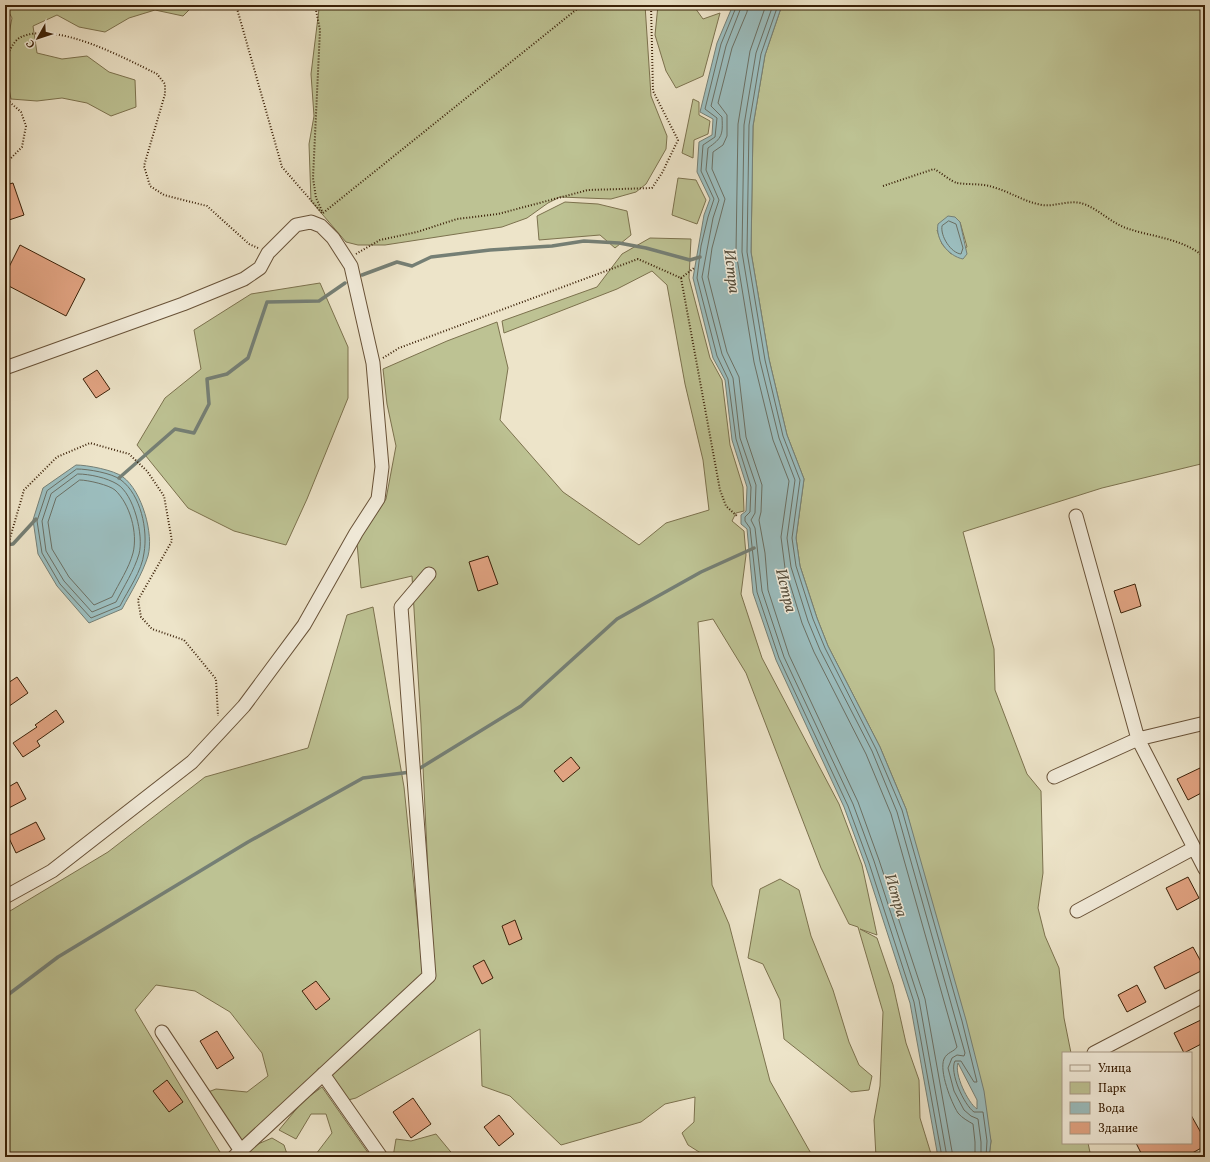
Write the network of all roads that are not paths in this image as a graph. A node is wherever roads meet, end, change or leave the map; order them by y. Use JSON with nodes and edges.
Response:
{"nodes":[{"id":1,"x":5,"y":368,"type":"edge"},
{"id":2,"x":1076,"y":516,"type":"dead end"},
{"id":3,"x":429,"y":574,"type":"dead end"},
{"id":4,"x":1205,"y":723,"type":"edge"},
{"id":5,"x":1138,"y":739,"type":"junction"},
{"id":6,"x":1054,"y":777,"type":"dead end"},
{"id":7,"x":1194,"y":848,"type":"junction"},
{"id":8,"x":1205,"y":869,"type":"edge"},
{"id":9,"x":5,"y":897,"type":"edge"},
{"id":10,"x":1077,"y":911,"type":"dead end"},
{"id":11,"x":1205,"y":995,"type":"edge"},
{"id":12,"x":162,"y":1032,"type":"dead end"},
{"id":13,"x":1096,"y":1052,"type":"edge"},
{"id":14,"x":323,"y":1074,"type":"junction"},
{"id":15,"x":238,"y":1154,"type":"edge"},
{"id":16,"x":381,"y":1157,"type":"edge"}],
"edges":[{"from":1,"to":9,"type":"street"},
{"from":2,"to":5,"type":"street"},
{"from":3,"to":14,"type":"street"},
{"from":4,"to":5,"type":"street"},
{"from":5,"to":6,"type":"street"},
{"from":5,"to":7,"type":"street"},
{"from":7,"to":8,"type":"street"},
{"from":7,"to":10,"type":"street"},
{"from":11,"to":13,"type":"street"},
{"from":12,"to":15,"type":"street"},
{"from":14,"to":15,"type":"street"},
{"from":14,"to":16,"type":"street"}]}
